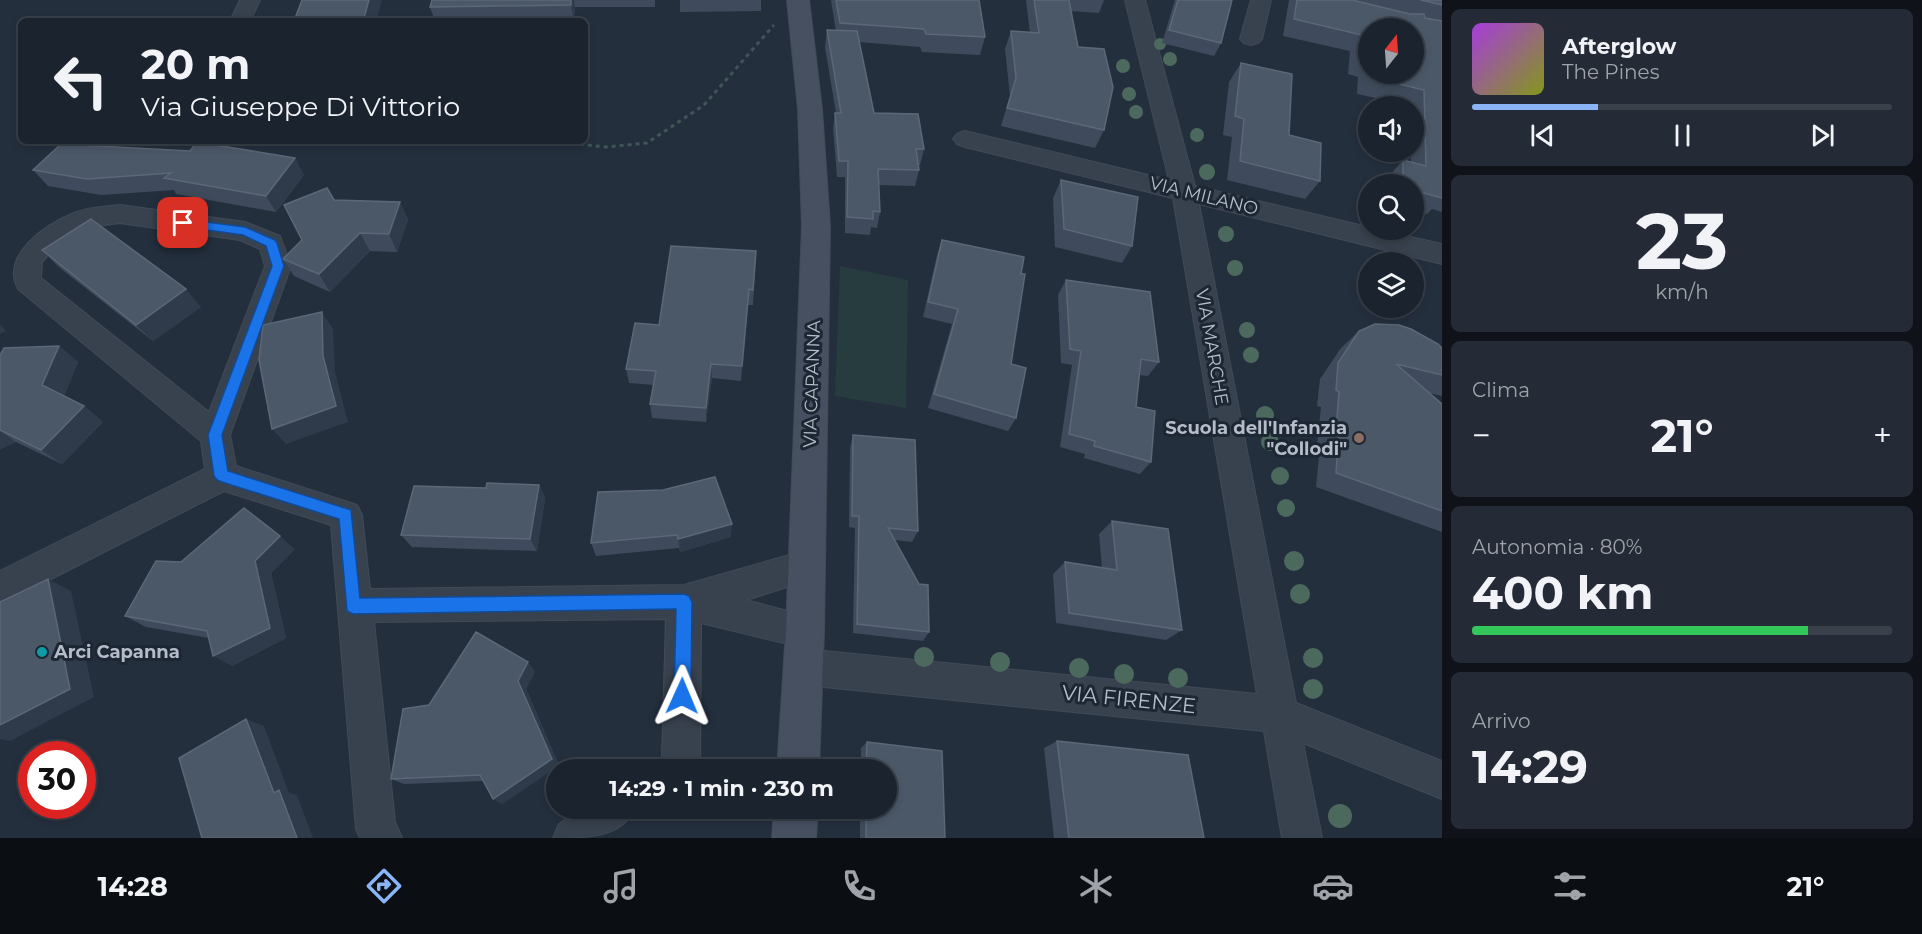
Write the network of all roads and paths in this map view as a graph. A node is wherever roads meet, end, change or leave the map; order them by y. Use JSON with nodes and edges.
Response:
{"nodes":[{"id":1,"x":250,"y":0,"type":"edge"},
{"id":2,"x":1135,"y":0,"type":"edge"},
{"id":3,"x":1261,"y":0,"type":"edge"},
{"id":4,"x":798,"y":4,"type":"edge"},
{"id":5,"x":241,"y":18,"type":"edge"},
{"id":6,"x":1251,"y":39,"type":"dead end"},
{"id":7,"x":965,"y":139,"type":"dead end"},
{"id":8,"x":577,"y":144,"type":"edge"},
{"id":9,"x":1184,"y":191,"type":"junction"},
{"id":10,"x":1442,"y":254,"type":"edge"},
{"id":11,"x":215,"y":435,"type":"junction"},
{"id":12,"x":222,"y":476,"type":"junction"},
{"id":13,"x":807,"y":566,"type":"junction"},
{"id":14,"x":0,"y":589,"type":"edge"},
{"id":15,"x":684,"y":602,"type":"junction"},
{"id":16,"x":353,"y":606,"type":"junction"},
{"id":17,"x":804,"y":649,"type":"junction"},
{"id":18,"x":1278,"y":714,"type":"junction"},
{"id":19,"x":681,"y":759,"type":"edge"},
{"id":20,"x":799,"y":759,"type":"edge"},
{"id":21,"x":1442,"y":780,"type":"edge"},
{"id":22,"x":601,"y":819,"type":"edge"},
{"id":23,"x":795,"y":819,"type":"edge"},
{"id":24,"x":382,"y":838,"type":"edge"},
{"id":25,"x":573,"y":838,"type":"edge"},
{"id":26,"x":794,"y":838,"type":"edge"},
{"id":27,"x":1302,"y":838,"type":"edge"}],
"edges":[{"from":1,"to":5,"type":"street"},
{"from":2,"to":9,"type":"street","name":"VIA MARCHE"},
{"from":3,"to":6,"type":"street"},
{"from":4,"to":8,"type":"path"},
{"from":4,"to":13,"type":"main road","name":"VIA CAPANNA"},
{"from":7,"to":9,"type":"street","name":"VIA MILANO"},
{"from":9,"to":10,"type":"street","name":"VIA MILANO"},
{"from":9,"to":18,"type":"street","name":"VIA MARCHE"},
{"from":11,"to":11,"type":"street"},
{"from":11,"to":12,"type":"street"},
{"from":12,"to":14,"type":"street"},
{"from":12,"to":16,"type":"street"},
{"from":13,"to":15,"type":"street"},
{"from":13,"to":17,"type":"main road","name":"VIA CAPANNA"},
{"from":15,"to":16,"type":"street"},
{"from":15,"to":17,"type":"street","name":"VIA FIRENZE"},
{"from":15,"to":19,"type":"street"},
{"from":16,"to":24,"type":"street"},
{"from":17,"to":18,"type":"street","name":"VIA FIRENZE"},
{"from":17,"to":20,"type":"main road","name":"VIA CAPANNA"},
{"from":18,"to":21,"type":"street","name":"VIA FIRENZE"},
{"from":18,"to":27,"type":"street","name":"VIA MARCHE"},
{"from":22,"to":25,"type":"street"},
{"from":23,"to":26,"type":"main road"}]}
